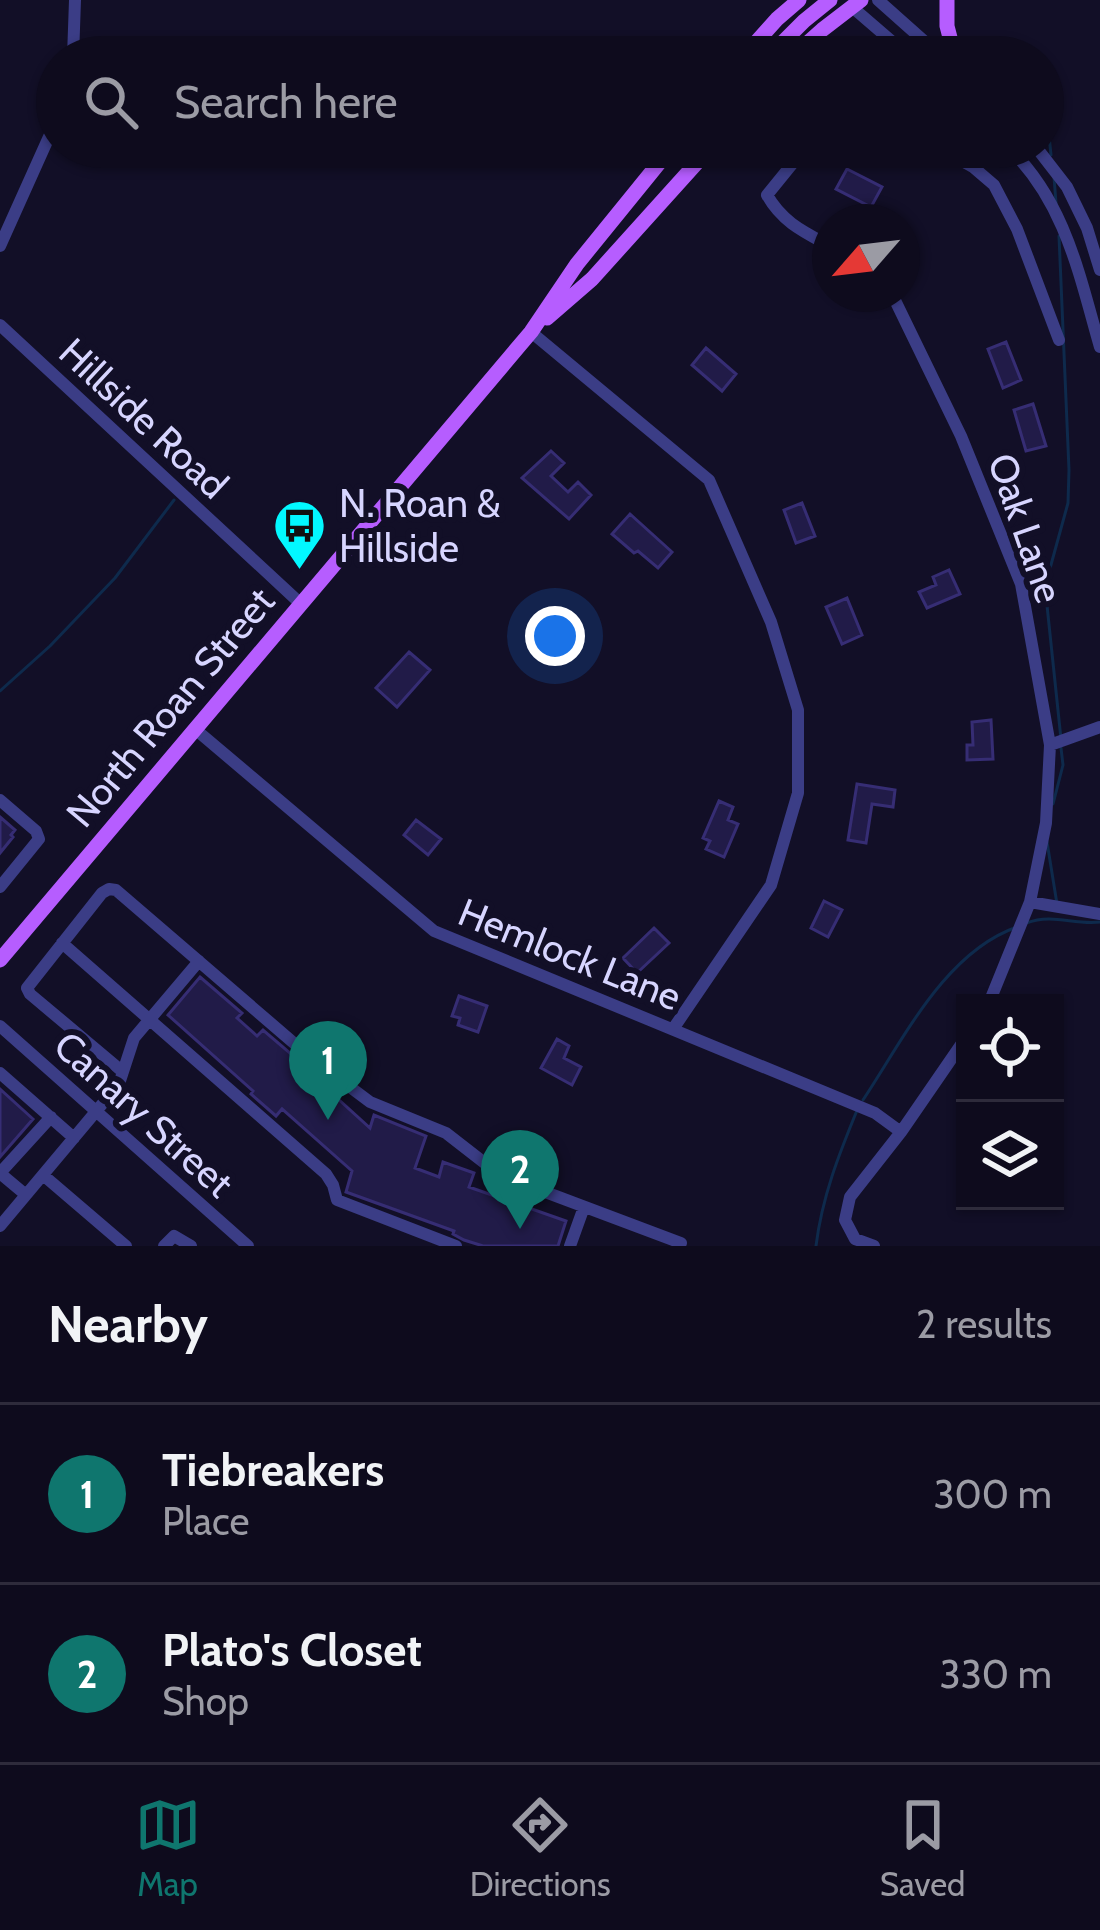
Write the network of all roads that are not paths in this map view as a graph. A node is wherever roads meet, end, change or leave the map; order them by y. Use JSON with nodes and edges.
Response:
{"nodes":[{"id":1,"x":75,"y":0,"type":"edge"},
{"id":2,"x":787,"y":0,"type":"edge"},
{"id":3,"x":799,"y":0,"type":"edge"},
{"id":4,"x":830,"y":0,"type":"edge"},
{"id":5,"x":878,"y":0,"type":"edge"},
{"id":6,"x":946,"y":0,"type":"edge"},
{"id":7,"x":853,"y":2,"type":"edge"},
{"id":8,"x":777,"y":19,"type":"junction"},
{"id":9,"x":74,"y":36,"type":"edge"},
{"id":10,"x":762,"y":36,"type":"edge"},
{"id":11,"x":789,"y":36,"type":"edge"},
{"id":12,"x":814,"y":36,"type":"edge"},
{"id":13,"x":888,"y":36,"type":"edge"},
{"id":14,"x":918,"y":36,"type":"edge"},
{"id":15,"x":950,"y":36,"type":"edge"},
{"id":16,"x":36,"y":165,"type":"edge"},
{"id":17,"x":655,"y":168,"type":"edge"},
{"id":18,"x":692,"y":168,"type":"edge"},
{"id":19,"x":788,"y":168,"type":"edge"},
{"id":20,"x":974,"y":168,"type":"edge"},
{"id":21,"x":1030,"y":168,"type":"edge"},
{"id":22,"x":1052,"y":168,"type":"edge"},
{"id":23,"x":812,"y":236,"type":"edge"},
{"id":24,"x":0,"y":246,"type":"edge"},
{"id":25,"x":1100,"y":270,"type":"edge"},
{"id":26,"x":1094,"y":304,"type":"edge"},
{"id":27,"x":901,"y":312,"type":"edge"},
{"id":28,"x":0,"y":326,"type":"edge"},
{"id":29,"x":531,"y":332,"type":"junction"},
{"id":30,"x":1059,"y":340,"type":"dead end"},
{"id":31,"x":1100,"y":347,"type":"edge"},
{"id":32,"x":301,"y":604,"type":"junction"},
{"id":33,"x":1100,"y":727,"type":"edge"},
{"id":34,"x":195,"y":730,"type":"junction"},
{"id":35,"x":1050,"y":745,"type":"junction"},
{"id":36,"x":0,"y":800,"type":"edge"},
{"id":37,"x":0,"y":887,"type":"edge"},
{"id":38,"x":1030,"y":902,"type":"junction"},
{"id":39,"x":1100,"y":914,"type":"edge"},
{"id":40,"x":62,"y":943,"type":"junction"},
{"id":41,"x":0,"y":960,"type":"edge"},
{"id":42,"x":199,"y":962,"type":"junction"},
{"id":43,"x":993,"y":994,"type":"edge"},
{"id":44,"x":148,"y":1021,"type":"junction"},
{"id":45,"x":0,"y":1026,"type":"edge"},
{"id":46,"x":673,"y":1028,"type":"junction"},
{"id":47,"x":956,"y":1052,"type":"edge"},
{"id":48,"x":123,"y":1072,"type":"junction"},
{"id":49,"x":0,"y":1073,"type":"edge"},
{"id":50,"x":96,"y":1112,"type":"junction"},
{"id":51,"x":51,"y":1117,"type":"junction"},
{"id":52,"x":901,"y":1132,"type":"junction"},
{"id":53,"x":74,"y":1138,"type":"junction"},
{"id":54,"x":1,"y":1173,"type":"edge"},
{"id":55,"x":43,"y":1175,"type":"junction"},
{"id":56,"x":26,"y":1195,"type":"junction"},
{"id":57,"x":584,"y":1207,"type":"junction"},
{"id":58,"x":1,"y":1222,"type":"edge"},
{"id":59,"x":126,"y":1246,"type":"edge"},
{"id":60,"x":164,"y":1246,"type":"edge"},
{"id":61,"x":191,"y":1246,"type":"edge"},
{"id":62,"x":248,"y":1246,"type":"edge"},
{"id":63,"x":456,"y":1246,"type":"edge"},
{"id":64,"x":570,"y":1246,"type":"edge"},
{"id":65,"x":680,"y":1246,"type":"edge"},
{"id":66,"x":874,"y":1246,"type":"edge"}],
"edges":[{"from":1,"to":9,"type":"street"},
{"from":2,"to":8,"type":"main road"},
{"from":3,"to":8,"type":"main road"},
{"from":4,"to":11,"type":"main road"},
{"from":5,"to":14,"type":"street"},
{"from":6,"to":15,"type":"main road"},
{"from":7,"to":12,"type":"main road"},
{"from":7,"to":13,"type":"street"},
{"from":8,"to":10,"type":"main road"},
{"from":16,"to":24,"type":"street"},
{"from":17,"to":29,"type":"main road","name":"North Roan Street"},
{"from":18,"to":29,"type":"main road","name":"North Roan Street"},
{"from":19,"to":23,"type":"street"},
{"from":20,"to":30,"type":"street"},
{"from":21,"to":26,"type":"street"},
{"from":22,"to":25,"type":"street"},
{"from":26,"to":31,"type":"street"},
{"from":27,"to":35,"type":"street","name":"Oak Lane"},
{"from":28,"to":32,"type":"street","name":"Hillside Road"},
{"from":29,"to":32,"type":"main road","name":"North Roan Street"},
{"from":29,"to":46,"type":"street"},
{"from":32,"to":34,"type":"main road","name":"North Roan Street"},
{"from":33,"to":35,"type":"street"},
{"from":34,"to":41,"type":"main road","name":"North Roan Street"},
{"from":34,"to":46,"type":"street","name":"Hemlock Lane"},
{"from":35,"to":38,"type":"street","name":"Oak Lane"},
{"from":36,"to":37,"type":"street"},
{"from":38,"to":39,"type":"street"},
{"from":38,"to":43,"type":"street","name":"Oak Lane"},
{"from":40,"to":42,"type":"street"},
{"from":40,"to":44,"type":"street"},
{"from":40,"to":48,"type":"street"},
{"from":42,"to":44,"type":"street"},
{"from":42,"to":57,"type":"street"},
{"from":44,"to":48,"type":"street"},
{"from":44,"to":63,"type":"street"},
{"from":45,"to":50,"type":"street","name":"Canary Street"},
{"from":46,"to":52,"type":"street","name":"Hemlock Lane"},
{"from":47,"to":52,"type":"street"},
{"from":48,"to":50,"type":"street"},
{"from":49,"to":51,"type":"street"},
{"from":50,"to":53,"type":"street"},
{"from":50,"to":62,"type":"street","name":"Canary Street"},
{"from":51,"to":53,"type":"street"},
{"from":51,"to":54,"type":"street"},
{"from":52,"to":66,"type":"street"},
{"from":53,"to":55,"type":"street"},
{"from":54,"to":56,"type":"street"},
{"from":55,"to":56,"type":"street"},
{"from":55,"to":59,"type":"street"},
{"from":56,"to":58,"type":"street"},
{"from":57,"to":64,"type":"street"},
{"from":57,"to":65,"type":"street"},
{"from":60,"to":61,"type":"street"}]}
